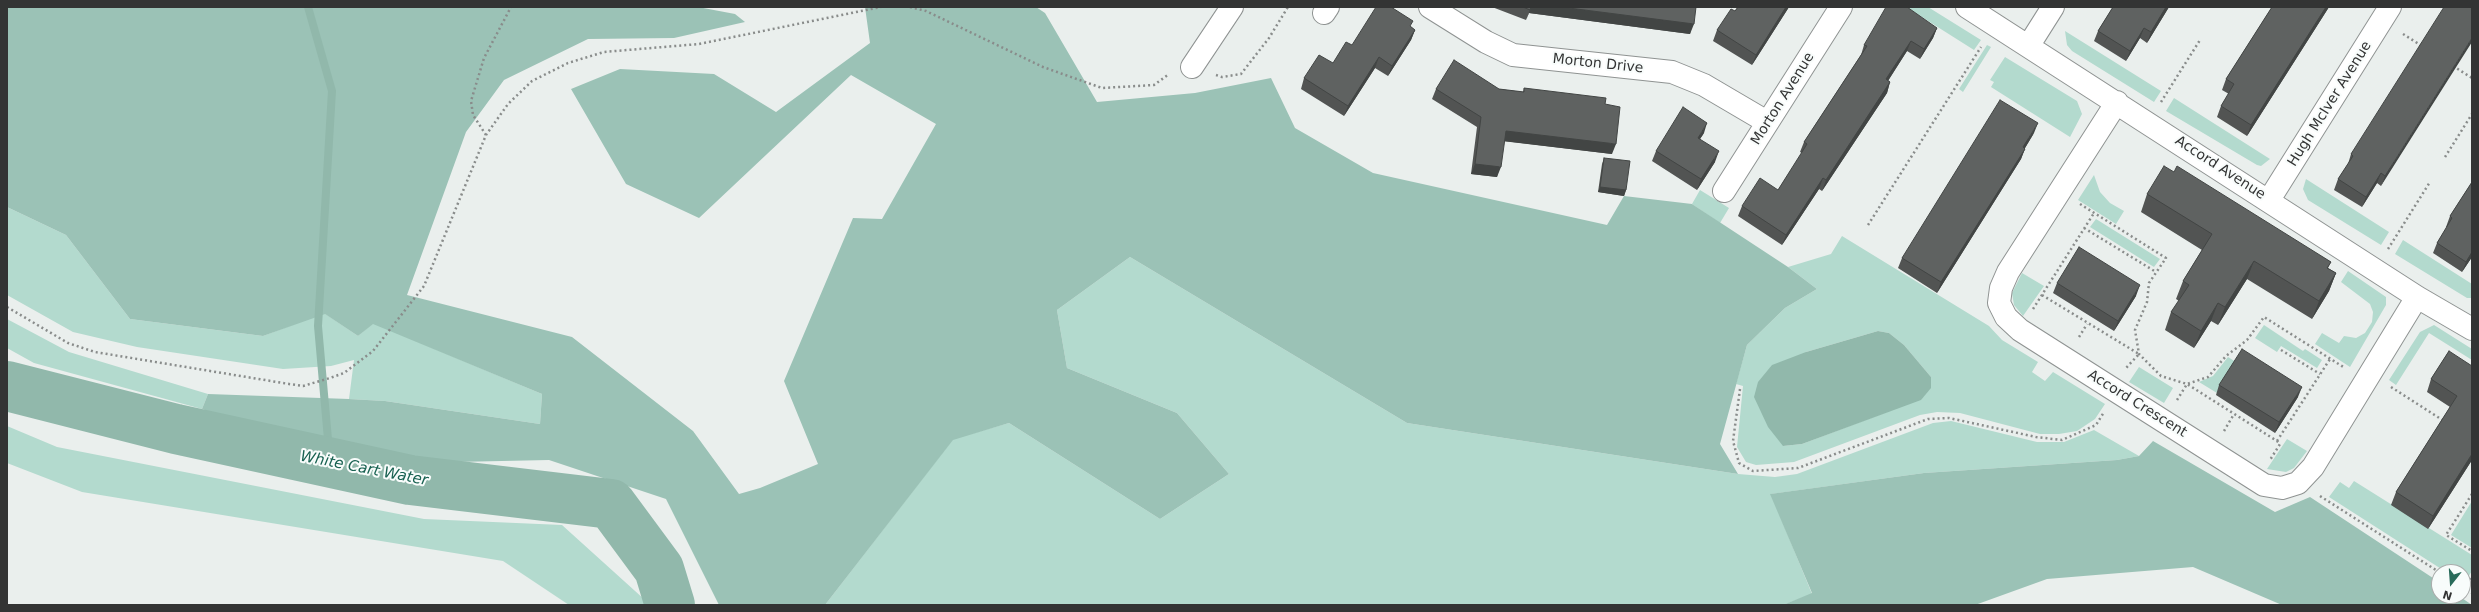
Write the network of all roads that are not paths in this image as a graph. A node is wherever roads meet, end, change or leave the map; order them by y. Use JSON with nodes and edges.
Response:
{"nodes":[{"id":1,"x":1232,"y":7,"type":"edge"},
{"id":2,"x":1430,"y":7,"type":"edge"},
{"id":3,"x":1841,"y":7,"type":"edge"},
{"id":4,"x":1968,"y":7,"type":"edge"},
{"id":5,"x":2053,"y":7,"type":"edge"},
{"id":6,"x":2386,"y":14,"type":"edge"},
{"id":7,"x":2029,"y":45,"type":"junction"},
{"id":8,"x":1192,"y":67,"type":"road end"},
{"id":9,"x":2117,"y":102,"type":"junction"},
{"id":10,"x":1767,"y":122,"type":"junction"},
{"id":11,"x":1724,"y":191,"type":"dead end"},
{"id":12,"x":2270,"y":200,"type":"junction"},
{"id":13,"x":2417,"y":297,"type":"junction"},
{"id":14,"x":2472,"y":329,"type":"edge"}],
"edges":[{"from":1,"to":8,"type":"street"},
{"from":2,"to":10,"type":"street","name":"Morton Drive"},
{"from":3,"to":10,"type":"street","name":"Morton Avenue"},
{"from":4,"to":7,"type":"street","name":"Accord Avenue"},
{"from":5,"to":7,"type":"street"},
{"from":6,"to":12,"type":"street","name":"Hugh McIver Avenue"},
{"from":7,"to":9,"type":"street","name":"Accord Avenue"},
{"from":9,"to":12,"type":"street","name":"Accord Avenue"},
{"from":9,"to":13,"type":"street","name":"Accord Crescent"},
{"from":10,"to":11,"type":"street","name":"Morton Avenue"},
{"from":12,"to":13,"type":"street","name":"Accord Avenue"},
{"from":13,"to":14,"type":"street","name":"Accord Avenue"}]}
